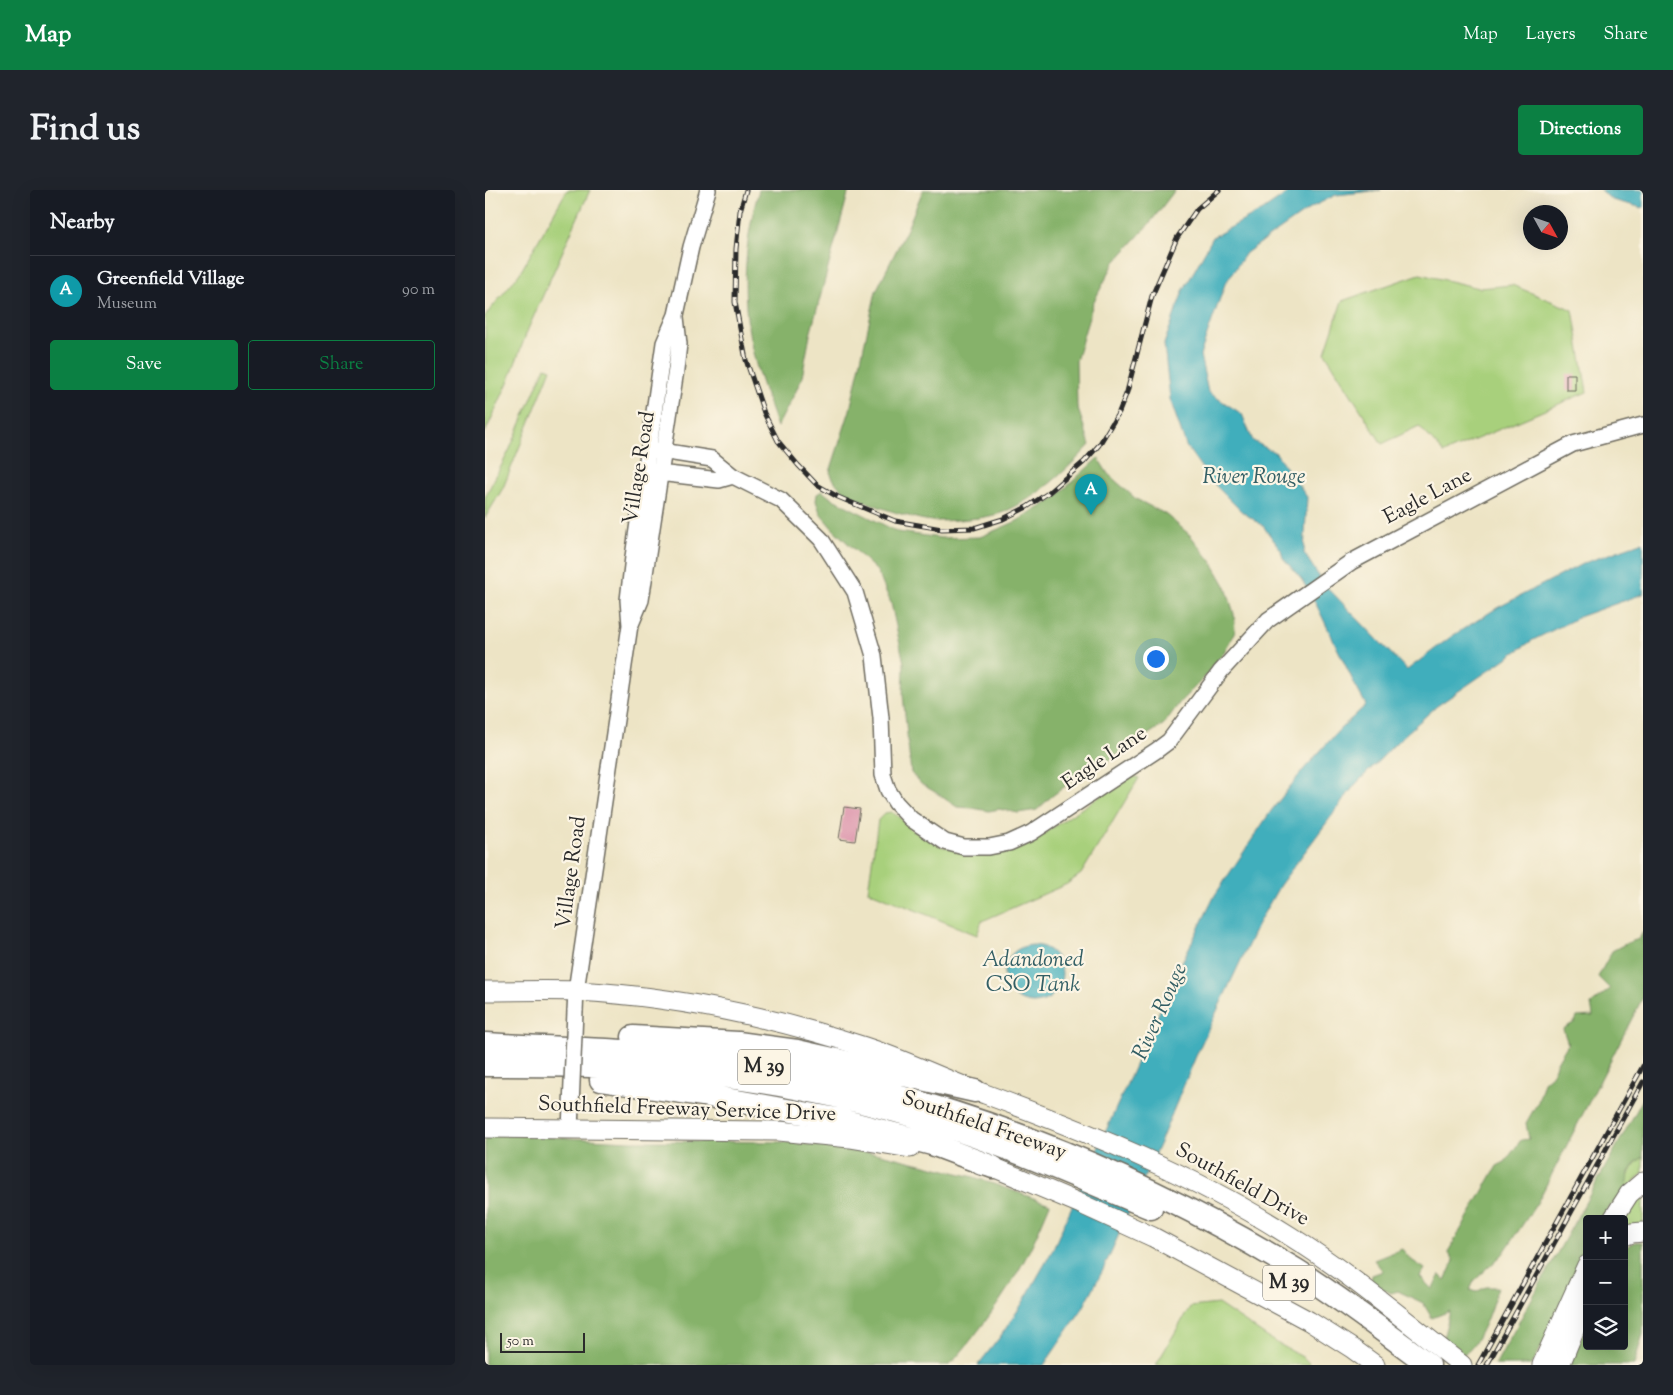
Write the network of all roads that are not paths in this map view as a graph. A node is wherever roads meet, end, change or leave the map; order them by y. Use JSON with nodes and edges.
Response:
{"nodes":[{"id":1,"x":708,"y":190,"type":"edge"},
{"id":2,"x":1643,"y":425,"type":"edge"},
{"id":3,"x":656,"y":450,"type":"junction"},
{"id":4,"x":653,"y":472,"type":"junction"},
{"id":5,"x":733,"y":476,"type":"junction"},
{"id":6,"x":485,"y":991,"type":"edge"},
{"id":7,"x":576,"y":992,"type":"junction"},
{"id":8,"x":485,"y":1036,"type":"edge"},
{"id":9,"x":485,"y":1044,"type":"edge"},
{"id":10,"x":485,"y":1064,"type":"edge"},
{"id":11,"x":485,"y":1071,"type":"edge"},
{"id":12,"x":975,"y":1091,"type":"junction"},
{"id":13,"x":485,"y":1128,"type":"edge"},
{"id":14,"x":571,"y":1129,"type":"junction"},
{"id":15,"x":1031,"y":1148,"type":"junction"},
{"id":16,"x":993,"y":1168,"type":"junction"},
{"id":17,"x":1643,"y":1182,"type":"edge"},
{"id":18,"x":1166,"y":1206,"type":"junction"},
{"id":19,"x":1616,"y":1215,"type":"edge"},
{"id":20,"x":1643,"y":1232,"type":"edge"},
{"id":21,"x":1628,"y":1234,"type":"edge"},
{"id":22,"x":1583,"y":1275,"type":"edge"},
{"id":23,"x":1584,"y":1305,"type":"edge"},
{"id":24,"x":1375,"y":1365,"type":"edge"},
{"id":25,"x":1408,"y":1365,"type":"edge"},
{"id":26,"x":1429,"y":1365,"type":"edge"},
{"id":27,"x":1461,"y":1365,"type":"edge"},
{"id":28,"x":1542,"y":1365,"type":"edge"},
{"id":29,"x":1559,"y":1365,"type":"edge"}],
"edges":[{"from":1,"to":3,"type":"street","name":"Village Road"},
{"from":2,"to":5,"type":"street","name":"Eagle Lane"},
{"from":3,"to":4,"type":"street","name":"Village Road"},
{"from":3,"to":5,"type":"street","name":"Eagle Lane"},
{"from":4,"to":5,"type":"street"},
{"from":4,"to":7,"type":"street","name":"Village Road"},
{"from":6,"to":7,"type":"main road","name":"Southfield Drive"},
{"from":7,"to":12,"type":"main road","name":"Southfield Drive"},
{"from":7,"to":14,"type":"street","name":"Village Road","bridge":true},
{"from":8,"to":12,"type":"highway"},
{"from":9,"to":15,"type":"highway","name":"Southfield Freeway","number":"M 39"},
{"from":10,"to":15,"type":"highway","name":"Southfield Freeway","number":"M 39"},
{"from":11,"to":16,"type":"highway"},
{"from":12,"to":27,"type":"main road","name":"Southfield Drive"},
{"from":13,"to":14,"type":"main road","name":"Southfield Freeway Service Drive"},
{"from":14,"to":16,"type":"main road","name":"Southfield Freeway Service Drive"},
{"from":15,"to":18,"type":"highway","name":"Southfield Freeway","number":"M 39"},
{"from":16,"to":24,"type":"main road","name":"Southfield Freeway Service Drive"},
{"from":17,"to":19,"type":"main road"},
{"from":18,"to":25,"type":"highway","name":"Southfield Freeway","number":"M 39"},
{"from":18,"to":26,"type":"highway","name":"Southfield Freeway","number":"M 39"},
{"from":20,"to":21,"type":"main road"},
{"from":22,"to":28,"type":"main road"},
{"from":23,"to":29,"type":"main road"}]}
